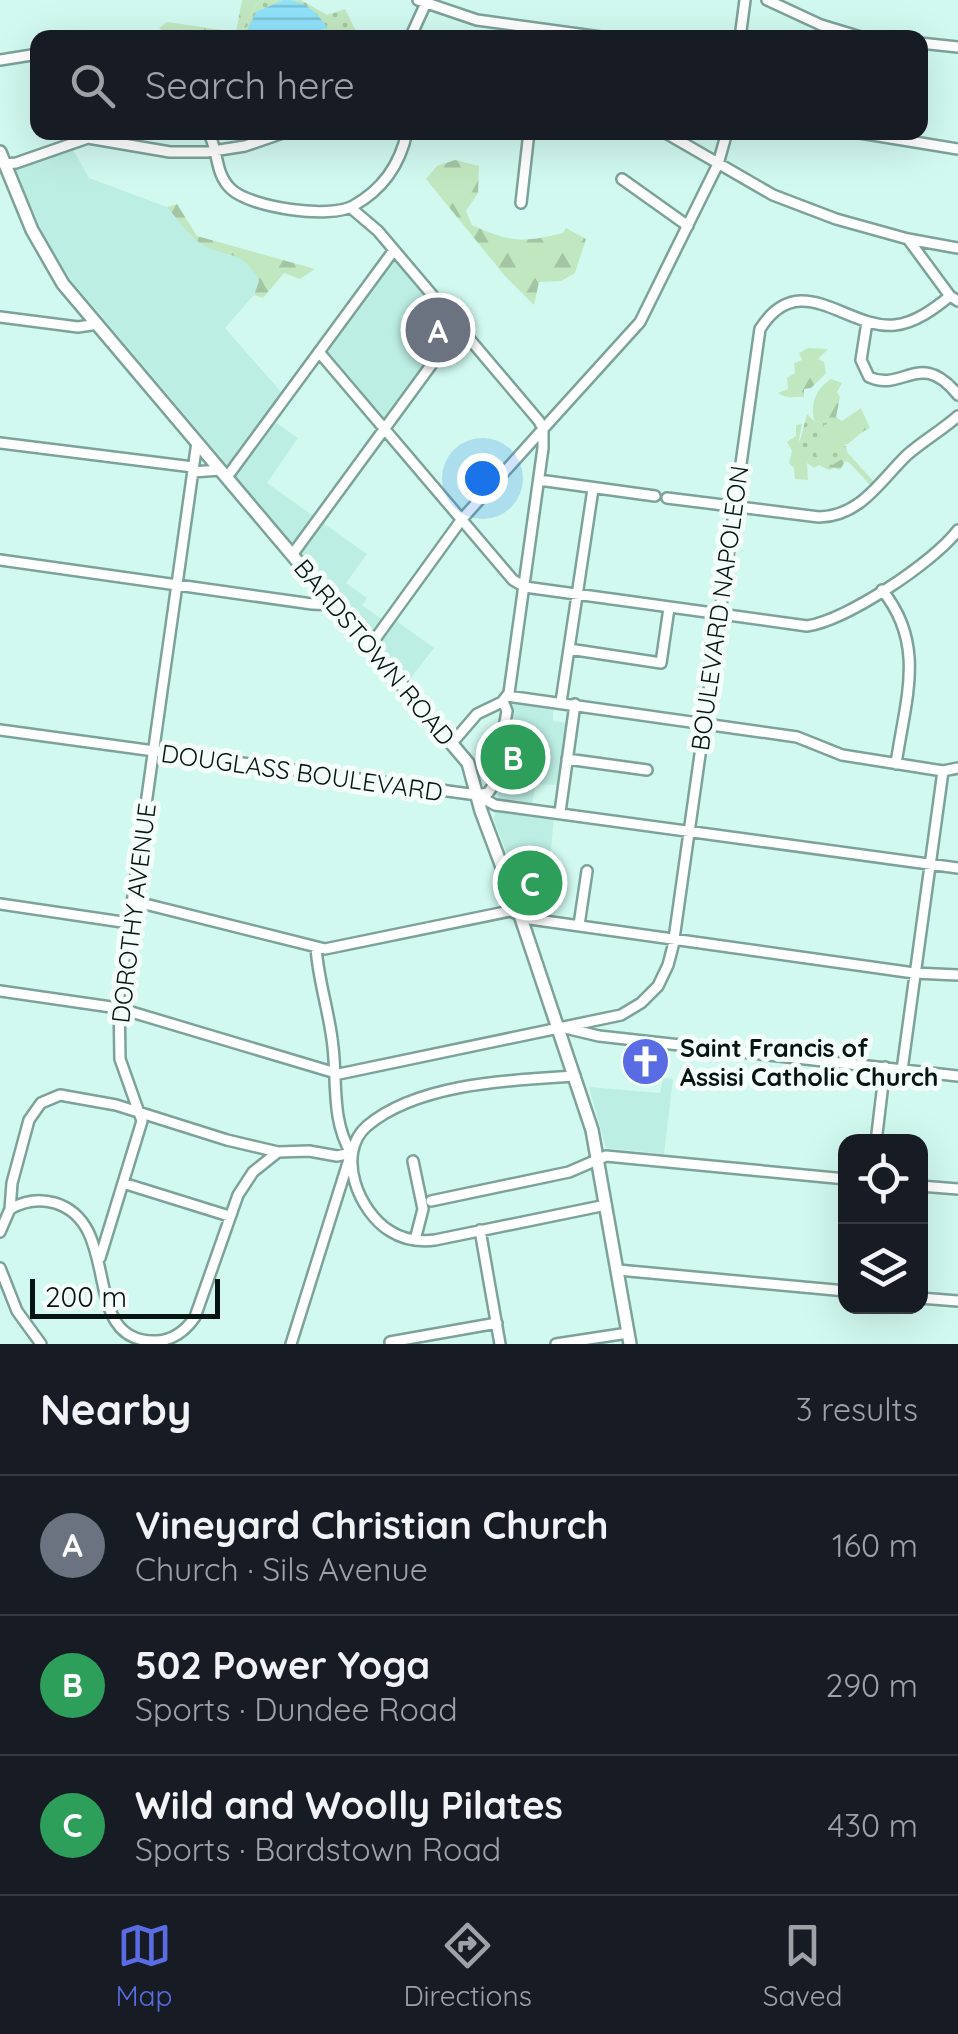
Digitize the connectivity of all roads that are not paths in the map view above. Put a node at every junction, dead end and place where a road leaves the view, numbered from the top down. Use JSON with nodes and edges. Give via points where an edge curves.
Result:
{"nodes":[{"id":1,"x":746,"y":0,"type":"edge"},
{"id":2,"x":766,"y":0,"type":"edge"},
{"id":3,"x":422,"y":1,"type":"edge"},
{"id":4,"x":820,"y":26,"type":"junction"},
{"id":5,"x":413,"y":30,"type":"edge"},
{"id":6,"x":550,"y":30,"type":"edge"},
{"id":7,"x":741,"y":30,"type":"edge"},
{"id":8,"x":823,"y":30,"type":"edge"},
{"id":9,"x":835,"y":30,"type":"edge"},
{"id":10,"x":928,"y":44,"type":"edge"},
{"id":11,"x":958,"y":46,"type":"edge"},
{"id":12,"x":30,"y":55,"type":"edge"},
{"id":13,"x":0,"y":60,"type":"edge"},
{"id":14,"x":82,"y":140,"type":"edge"},
{"id":15,"x":100,"y":140,"type":"edge"},
{"id":16,"x":210,"y":140,"type":"edge"},
{"id":17,"x":257,"y":140,"type":"edge"},
{"id":18,"x":405,"y":140,"type":"edge"},
{"id":19,"x":528,"y":140,"type":"edge"},
{"id":20,"x":678,"y":140,"type":"edge"},
{"id":21,"x":725,"y":140,"type":"edge"},
{"id":22,"x":903,"y":140,"type":"edge"},
{"id":23,"x":958,"y":149,"type":"edge"},
{"id":24,"x":214,"y":152,"type":"junction"},
{"id":25,"x":2,"y":160,"type":"edge"},
{"id":26,"x":718,"y":164,"type":"junction"},
{"id":27,"x":622,"y":178,"type":"dead end"},
{"id":28,"x":522,"y":203,"type":"dead end"},
{"id":29,"x":351,"y":208,"type":"junction"},
{"id":30,"x":688,"y":226,"type":"junction"},
{"id":31,"x":908,"y":239,"type":"junction"},
{"id":32,"x":958,"y":248,"type":"edge"},
{"id":33,"x":394,"y":250,"type":"junction"},
{"id":34,"x":954,"y":299,"type":"edge"},
{"id":35,"x":0,"y":317,"type":"edge"},
{"id":36,"x":867,"y":322,"type":"junction"},
{"id":37,"x":98,"y":324,"type":"junction"},
{"id":38,"x":459,"y":327,"type":"junction"},
{"id":39,"x":319,"y":352,"type":"junction"},
{"id":40,"x":958,"y":395,"type":"edge"},
{"id":41,"x":958,"y":416,"type":"edge"},
{"id":42,"x":385,"y":428,"type":"junction"},
{"id":43,"x":542,"y":429,"type":"junction"},
{"id":44,"x":197,"y":442,"type":"junction"},
{"id":45,"x":0,"y":443,"type":"edge"},
{"id":46,"x":193,"y":470,"type":"junction"},
{"id":47,"x":224,"y":474,"type":"junction"},
{"id":48,"x":539,"y":480,"type":"junction"},
{"id":49,"x":593,"y":489,"type":"junction"},
{"id":50,"x":655,"y":496,"type":"dead end"},
{"id":51,"x":666,"y":498,"type":"dead end"},
{"id":52,"x":733,"y":506,"type":"junction"},
{"id":53,"x":462,"y":519,"type":"junction"},
{"id":54,"x":958,"y":530,"type":"edge"},
{"id":55,"x":292,"y":555,"type":"junction"},
{"id":56,"x":0,"y":560,"type":"edge"},
{"id":57,"x":176,"y":584,"type":"junction"},
{"id":58,"x":525,"y":587,"type":"junction"},
{"id":59,"x":882,"y":590,"type":"junction"},
{"id":60,"x":576,"y":594,"type":"junction"},
{"id":61,"x":335,"y":604,"type":"junction"},
{"id":62,"x":669,"y":608,"type":"junction"},
{"id":63,"x":718,"y":616,"type":"junction"},
{"id":64,"x":370,"y":646,"type":"junction"},
{"id":65,"x":568,"y":648,"type":"junction"},
{"id":66,"x":506,"y":696,"type":"junction"},
{"id":67,"x":561,"y":702,"type":"junction"},
{"id":68,"x":575,"y":704,"type":"junction"},
{"id":69,"x":703,"y":723,"type":"junction"},
{"id":70,"x":0,"y":730,"type":"edge"},
{"id":71,"x":452,"y":743,"type":"junction"},
{"id":72,"x":153,"y":751,"type":"junction"},
{"id":73,"x":568,"y":759,"type":"junction"},
{"id":74,"x":896,"y":764,"type":"junction"},
{"id":75,"x":958,"y":768,"type":"edge"},
{"id":76,"x":647,"y":770,"type":"dead end"},
{"id":77,"x":943,"y":772,"type":"junction"},
{"id":78,"x":477,"y":796,"type":"junction"},
{"id":79,"x":560,"y":812,"type":"junction"},
{"id":80,"x":688,"y":831,"type":"junction"},
{"id":81,"x":929,"y":865,"type":"junction"},
{"id":82,"x":958,"y":868,"type":"edge"},
{"id":83,"x":587,"y":871,"type":"dead end"},
{"id":84,"x":132,"y":901,"type":"junction"},
{"id":85,"x":0,"y":904,"type":"edge"},
{"id":86,"x":520,"y":915,"type":"junction"},
{"id":87,"x":130,"y":923,"type":"junction"},
{"id":88,"x":578,"y":925,"type":"junction"},
{"id":89,"x":674,"y":938,"type":"junction"},
{"id":90,"x":316,"y":947,"type":"junction"},
{"id":91,"x":914,"y":973,"type":"junction"},
{"id":92,"x":958,"y":975,"type":"edge"},
{"id":93,"x":0,"y":991,"type":"edge"},
{"id":94,"x":118,"y":1008,"type":"junction"},
{"id":95,"x":558,"y":1026,"type":"junction"},
{"id":96,"x":885,"y":1067,"type":"junction"},
{"id":97,"x":902,"y":1070,"type":"junction"},
{"id":98,"x":332,"y":1071,"type":"junction"},
{"id":99,"x":575,"y":1076,"type":"junction"},
{"id":100,"x":958,"y":1076,"type":"edge"},
{"id":101,"x":140,"y":1112,"type":"junction"},
{"id":102,"x":877,"y":1134,"type":"edge"},
{"id":103,"x":278,"y":1152,"type":"junction"},
{"id":104,"x":350,"y":1153,"type":"junction"},
{"id":105,"x":598,"y":1159,"type":"junction"},
{"id":106,"x":413,"y":1161,"type":"dead end"},
{"id":107,"x":838,"y":1178,"type":"edge"},
{"id":108,"x":123,"y":1183,"type":"junction"},
{"id":109,"x":928,"y":1187,"type":"edge"},
{"id":110,"x":958,"y":1190,"type":"edge"},
{"id":111,"x":431,"y":1200,"type":"dead end"},
{"id":112,"x":606,"y":1205,"type":"junction"},
{"id":113,"x":10,"y":1210,"type":"junction"},
{"id":114,"x":229,"y":1216,"type":"junction"},
{"id":115,"x":480,"y":1230,"type":"junction"},
{"id":116,"x":0,"y":1232,"type":"edge"},
{"id":117,"x":415,"y":1240,"type":"junction"},
{"id":118,"x":100,"y":1258,"type":"junction"},
{"id":119,"x":0,"y":1268,"type":"edge"},
{"id":120,"x":618,"y":1270,"type":"junction"},
{"id":121,"x":838,"y":1289,"type":"edge"},
{"id":122,"x":928,"y":1299,"type":"edge"},
{"id":123,"x":958,"y":1301,"type":"edge"},
{"id":124,"x":497,"y":1324,"type":"junction"},
{"id":125,"x":629,"y":1338,"type":"edge"},
{"id":126,"x":390,"y":1342,"type":"edge"},
{"id":127,"x":41,"y":1344,"type":"edge"},
{"id":128,"x":291,"y":1344,"type":"edge"},
{"id":129,"x":500,"y":1344,"type":"edge"},
{"id":130,"x":556,"y":1344,"type":"edge"}],
"edges":[{"from":1,"to":7,"type":"street"},
{"from":2,"to":4,"type":"street"},
{"from":3,"to":5,"type":"street"},
{"from":3,"to":6,"type":"street","via":[[477,20]]},
{"from":4,"to":8,"type":"street"},
{"from":4,"to":9,"type":"street"},
{"from":10,"to":11,"type":"street"},
{"from":12,"to":13,"type":"street"},
{"from":14,"to":25,"type":"street","via":[[16,163]]},
{"from":15,"to":24,"type":"street"},
{"from":16,"to":24,"type":"street"},
{"from":17,"to":24,"type":"street"},
{"from":18,"to":29,"type":"street","via":[[386,180]]},
{"from":19,"to":28,"type":"street"},
{"from":20,"to":26,"type":"street"},
{"from":21,"to":26,"type":"street"},
{"from":22,"to":23,"type":"street"},
{"from":24,"to":29,"type":"street","via":[[223,180],[250,201],[291,210]]},
{"from":25,"to":37,"type":"main road","name":"BARDSTOWN ROAD","via":[[49,262]]},
{"from":26,"to":30,"type":"street"},
{"from":26,"to":31,"type":"street","via":[[796,205]]},
{"from":27,"to":30,"type":"street"},
{"from":29,"to":33,"type":"street"},
{"from":30,"to":43,"type":"street","via":[[640,322]]},
{"from":31,"to":32,"type":"street"},
{"from":31,"to":34,"type":"street"},
{"from":33,"to":38,"type":"street"},
{"from":33,"to":39,"type":"street"},
{"from":34,"to":36,"type":"street","name":"BOULEVARD NAPOLEON","via":[[893,326]]},
{"from":35,"to":37,"type":"street"},
{"from":36,"to":40,"type":"street","via":[[861,360],[869,377],[884,382],[925,372]]},
{"from":36,"to":52,"type":"street","name":"BOULEVARD NAPOLEON","via":[[806,301],[779,310],[764,324]]},
{"from":37,"to":44,"type":"main road","name":"BARDSTOWN ROAD"},
{"from":38,"to":42,"type":"street"},
{"from":38,"to":43,"type":"street"},
{"from":39,"to":42,"type":"street"},
{"from":39,"to":47,"type":"street"},
{"from":41,"to":52,"type":"street","via":[[847,512],[819,517]]},
{"from":42,"to":53,"type":"street"},
{"from":42,"to":55,"type":"street"},
{"from":43,"to":48,"type":"street"},
{"from":43,"to":53,"type":"street"},
{"from":44,"to":46,"type":"street","name":"DOROTHY AVENUE"},
{"from":44,"to":47,"type":"main road","name":"BARDSTOWN ROAD"},
{"from":45,"to":46,"type":"street"},
{"from":46,"to":47,"type":"street"},
{"from":46,"to":57,"type":"street","name":"DOROTHY AVENUE"},
{"from":47,"to":55,"type":"main road","name":"BARDSTOWN ROAD"},
{"from":48,"to":49,"type":"street"},
{"from":48,"to":58,"type":"street"},
{"from":49,"to":50,"type":"street"},
{"from":49,"to":60,"type":"street"},
{"from":51,"to":52,"type":"street"},
{"from":52,"to":63,"type":"street","name":"BOULEVARD NAPOLEON"},
{"from":53,"to":58,"type":"street"},
{"from":53,"to":64,"type":"street"},
{"from":54,"to":59,"type":"street"},
{"from":55,"to":61,"type":"main road","name":"BARDSTOWN ROAD"},
{"from":56,"to":57,"type":"street"},
{"from":57,"to":61,"type":"street"},
{"from":57,"to":72,"type":"street","name":"DOROTHY AVENUE"},
{"from":58,"to":60,"type":"street"},
{"from":58,"to":66,"type":"street"},
{"from":59,"to":63,"type":"street","via":[[815,625]]},
{"from":59,"to":74,"type":"street","via":[[900,615],[910,648]]},
{"from":60,"to":62,"type":"street"},
{"from":60,"to":65,"type":"street"},
{"from":61,"to":64,"type":"main road","name":"BARDSTOWN ROAD"},
{"from":62,"to":63,"type":"street"},
{"from":62,"to":65,"type":"street","via":[[661,663]]},
{"from":63,"to":69,"type":"street","name":"BOULEVARD NAPOLEON"},
{"from":64,"to":71,"type":"main road","name":"BARDSTOWN ROAD"},
{"from":65,"to":67,"type":"street"},
{"from":66,"to":67,"type":"street"},
{"from":66,"to":71,"type":"street"},
{"from":66,"to":78,"type":"street","via":[[494,784]]},
{"from":67,"to":68,"type":"street"},
{"from":68,"to":69,"type":"street"},
{"from":68,"to":73,"type":"street"},
{"from":69,"to":74,"type":"street","via":[[798,738],[842,755]]},
{"from":69,"to":80,"type":"street","name":"BOULEVARD NAPOLEON"},
{"from":70,"to":72,"type":"street","name":"DOUGLASS BOULEVARD"},
{"from":71,"to":78,"type":"main road","name":"BARDSTOWN ROAD","via":[[473,774]]},
{"from":72,"to":78,"type":"street","name":"DOUGLASS BOULEVARD"},
{"from":72,"to":84,"type":"street","name":"DOROTHY AVENUE"},
{"from":73,"to":76,"type":"street"},
{"from":73,"to":79,"type":"street"},
{"from":74,"to":77,"type":"street"},
{"from":75,"to":77,"type":"street"},
{"from":77,"to":81,"type":"street"},
{"from":78,"to":79,"type":"street","name":"DOUGLASS BOULEVARD"},
{"from":78,"to":86,"type":"main road","name":"BARDSTOWN ROAD"},
{"from":79,"to":80,"type":"street","name":"DOUGLASS BOULEVARD"},
{"from":80,"to":81,"type":"street","name":"DOUGLASS BOULEVARD"},
{"from":80,"to":89,"type":"street","name":"BOULEVARD NAPOLEON"},
{"from":81,"to":82,"type":"street","name":"DOUGLASS BOULEVARD"},
{"from":81,"to":91,"type":"street"},
{"from":83,"to":88,"type":"street"},
{"from":84,"to":87,"type":"street","name":"DOROTHY AVENUE"},
{"from":84,"to":90,"type":"street"},
{"from":85,"to":87,"type":"street"},
{"from":86,"to":88,"type":"street"},
{"from":86,"to":90,"type":"street"},
{"from":86,"to":95,"type":"main road","name":"BARDSTOWN ROAD"},
{"from":87,"to":94,"type":"street","name":"DOROTHY AVENUE"},
{"from":88,"to":89,"type":"street"},
{"from":89,"to":91,"type":"street"},
{"from":89,"to":95,"type":"street","name":"BOULEVARD NAPOLEON","via":[[665,973],[642,1003],[615,1017]]},
{"from":90,"to":98,"type":"street"},
{"from":91,"to":92,"type":"street"},
{"from":91,"to":97,"type":"street"},
{"from":93,"to":94,"type":"street"},
{"from":94,"to":98,"type":"street"},
{"from":94,"to":101,"type":"street","name":"DOROTHY AVENUE","via":[[120,1059]]},
{"from":95,"to":96,"type":"street"},
{"from":95,"to":98,"type":"street","name":"BOULEVARD NAPOLEON","via":[[344,1074]]},
{"from":95,"to":99,"type":"main road","name":"BARDSTOWN ROAD"},
{"from":96,"to":97,"type":"street"},
{"from":96,"to":102,"type":"street"},
{"from":97,"to":100,"type":"street"},
{"from":98,"to":104,"type":"street"},
{"from":99,"to":104,"type":"street","via":[[472,1085],[422,1099],[366,1127]]},
{"from":99,"to":105,"type":"main road","name":"BARDSTOWN ROAD"},
{"from":101,"to":103,"type":"street"},
{"from":101,"to":108,"type":"street"},
{"from":101,"to":113,"type":"street","via":[[71,1094],[42,1103],[26,1126]]},
{"from":103,"to":104,"type":"street"},
{"from":103,"to":114,"type":"street","via":[[245,1182]]},
{"from":104,"to":117,"type":"street","via":[[368,1210],[388,1230]]},
{"from":104,"to":128,"type":"street"},
{"from":105,"to":107,"type":"street"},
{"from":105,"to":111,"type":"street","via":[[570,1172]]},
{"from":105,"to":112,"type":"main road","name":"BARDSTOWN ROAD"},
{"from":106,"to":117,"type":"street","via":[[423,1210]]},
{"from":108,"to":114,"type":"street"},
{"from":108,"to":118,"type":"street"},
{"from":109,"to":110,"type":"street"},
{"from":112,"to":115,"type":"street"},
{"from":112,"to":120,"type":"main road","name":"BARDSTOWN ROAD"},
{"from":113,"to":116,"type":"street"},
{"from":113,"to":118,"type":"street","via":[[36,1200],[65,1207]]},
{"from":114,"to":118,"type":"street","via":[[196,1317],[164,1340],[139,1338],[116,1322],[105,1302]]},
{"from":115,"to":117,"type":"street"},
{"from":115,"to":124,"type":"street"},
{"from":119,"to":127,"type":"street"},
{"from":120,"to":121,"type":"street"},
{"from":120,"to":125,"type":"main road","name":"BARDSTOWN ROAD"},
{"from":122,"to":123,"type":"street"},
{"from":124,"to":126,"type":"street"},
{"from":124,"to":129,"type":"street"},
{"from":125,"to":130,"type":"street"}]}
